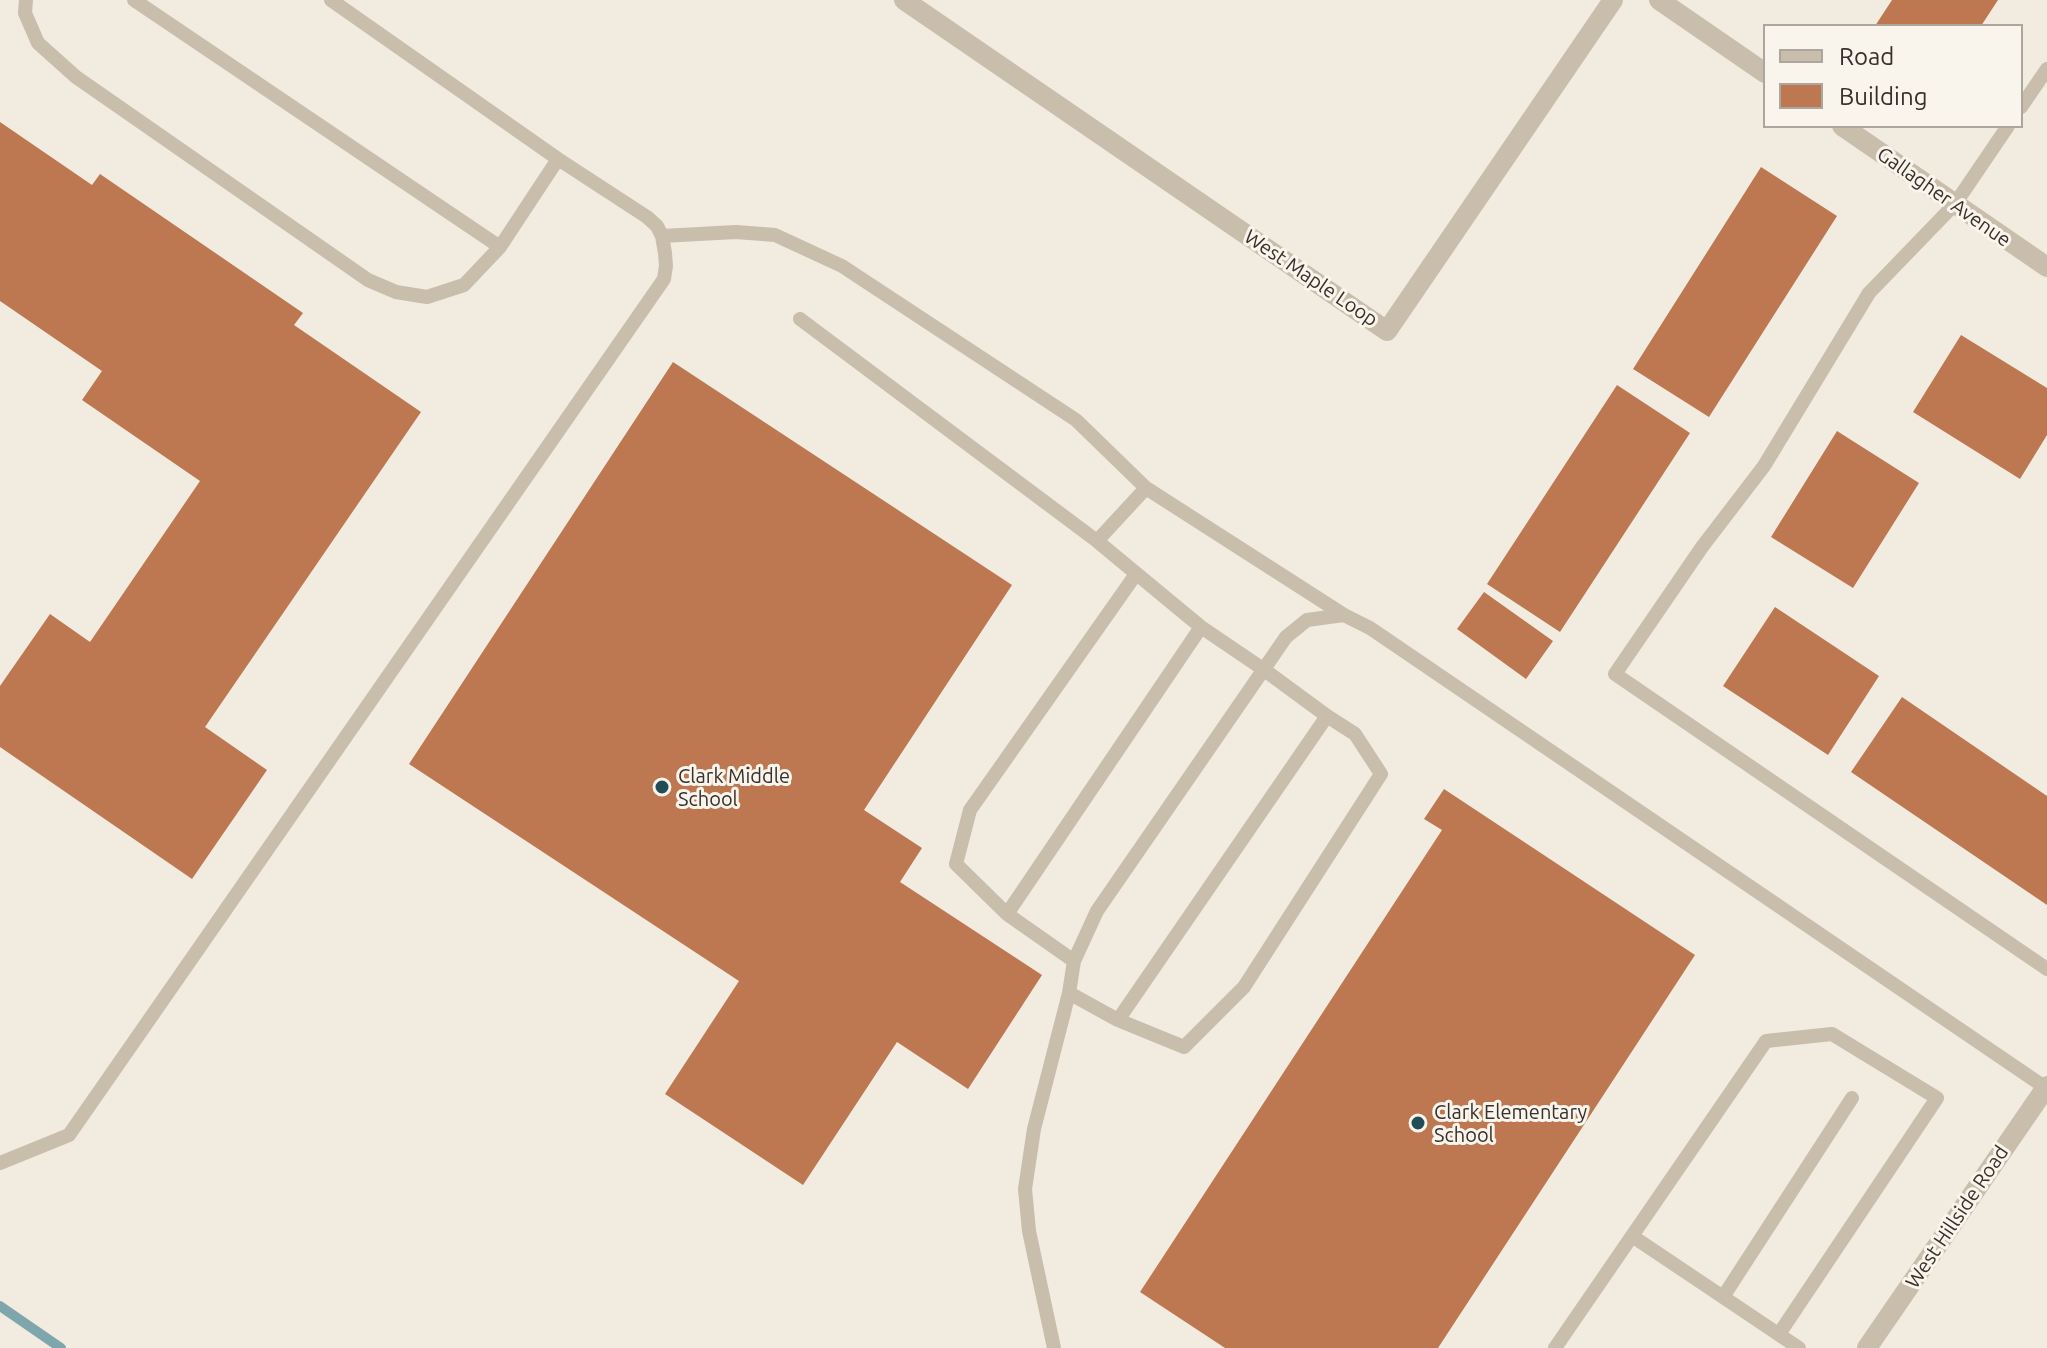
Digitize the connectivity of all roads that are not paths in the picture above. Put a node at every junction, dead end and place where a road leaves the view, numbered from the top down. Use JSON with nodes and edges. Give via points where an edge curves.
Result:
{"nodes":[{"id":1,"x":26,"y":0,"type":"edge"},
{"id":2,"x":134,"y":0,"type":"edge"},
{"id":3,"x":331,"y":0,"type":"edge"},
{"id":4,"x":904,"y":0,"type":"edge"},
{"id":5,"x":1613,"y":0,"type":"edge"},
{"id":6,"x":1659,"y":0,"type":"edge"},
{"id":7,"x":2047,"y":69,"type":"edge"},
{"id":8,"x":1763,"y":72,"type":"edge"},
{"id":9,"x":2023,"y":104,"type":"edge"},
{"id":10,"x":1845,"y":128,"type":"edge"},
{"id":11,"x":2007,"y":128,"type":"edge"},
{"id":12,"x":558,"y":159,"type":"junction"},
{"id":13,"x":1955,"y":204,"type":"junction"},
{"id":14,"x":662,"y":236,"type":"junction"},
{"id":15,"x":500,"y":247,"type":"junction"},
{"id":16,"x":2047,"y":267,"type":"edge"},
{"id":17,"x":800,"y":319,"type":"dead end"},
{"id":18,"x":1146,"y":488,"type":"junction"},
{"id":19,"x":1097,"y":541,"type":"junction"},
{"id":20,"x":1136,"y":574,"type":"junction"},
{"id":21,"x":1344,"y":615,"type":"junction"},
{"id":22,"x":1201,"y":627,"type":"junction"},
{"id":23,"x":1263,"y":669,"type":"junction"},
{"id":24,"x":1327,"y":716,"type":"junction"},
{"id":25,"x":1007,"y":914,"type":"junction"},
{"id":26,"x":1074,"y":961,"type":"junction"},
{"id":27,"x":2047,"y":969,"type":"edge"},
{"id":28,"x":1069,"y":993,"type":"junction"},
{"id":29,"x":1118,"y":1020,"type":"junction"},
{"id":30,"x":2046,"y":1087,"type":"edge"},
{"id":31,"x":1852,"y":1098,"type":"dead end"},
{"id":32,"x":0,"y":1163,"type":"edge"},
{"id":33,"x":1632,"y":1236,"type":"junction"},
{"id":34,"x":1723,"y":1297,"type":"junction"},
{"id":35,"x":1779,"y":1334,"type":"junction"},
{"id":36,"x":1054,"y":1348,"type":"edge"},
{"id":37,"x":1555,"y":1348,"type":"edge"},
{"id":38,"x":1799,"y":1348,"type":"edge"},
{"id":39,"x":1867,"y":1348,"type":"edge"}],
"edges":[{"from":1,"to":15,"type":"lane","via":[[25,13],[38,43],[76,77],[368,280],[427,297],[464,285]]},
{"from":2,"to":15,"type":"lane"},
{"from":3,"to":12,"type":"lane"},
{"from":4,"to":5,"type":"street","name":"West Maple Loop","via":[[1387,331]]},
{"from":6,"to":8,"type":"street"},
{"from":7,"to":9,"type":"lane"},
{"from":10,"to":13,"type":"street","name":"Gallagher Avenue"},
{"from":11,"to":13,"type":"lane"},
{"from":12,"to":14,"type":"lane","via":[[647,217]]},
{"from":12,"to":15,"type":"lane"},
{"from":13,"to":16,"type":"street","name":"Gallagher Avenue"},
{"from":13,"to":27,"type":"lane","via":[[1869,293],[1764,466],[1615,674]]},
{"from":14,"to":18,"type":"lane","via":[[775,235],[842,266],[1076,420]]},
{"from":14,"to":32,"type":"lane","via":[[664,279],[69,1135]]},
{"from":17,"to":19,"type":"lane"},
{"from":18,"to":19,"type":"lane"},
{"from":18,"to":21,"type":"lane"},
{"from":19,"to":20,"type":"lane"},
{"from":20,"to":22,"type":"lane"},
{"from":20,"to":25,"type":"lane","via":[[970,810],[956,864]]},
{"from":21,"to":23,"type":"lane","via":[[1307,620],[1286,637]]},
{"from":21,"to":30,"type":"lane"},
{"from":22,"to":23,"type":"lane"},
{"from":22,"to":25,"type":"lane"},
{"from":23,"to":24,"type":"lane"},
{"from":23,"to":26,"type":"lane","via":[[1097,911]]},
{"from":24,"to":29,"type":"lane"},
{"from":24,"to":29,"type":"lane","via":[[1355,734],[1381,774],[1244,987],[1184,1047]]},
{"from":25,"to":26,"type":"lane"},
{"from":26,"to":28,"type":"lane"},
{"from":28,"to":29,"type":"lane"},
{"from":28,"to":36,"type":"lane","via":[[1034,1129],[1025,1189]]},
{"from":30,"to":39,"type":"street","name":"West Hillside Road"},
{"from":31,"to":34,"type":"lane"},
{"from":33,"to":34,"type":"lane"},
{"from":33,"to":35,"type":"lane","via":[[1766,1041],[1832,1034],[1937,1098]]},
{"from":33,"to":37,"type":"lane"},
{"from":34,"to":35,"type":"lane"},
{"from":35,"to":38,"type":"lane"}]}
